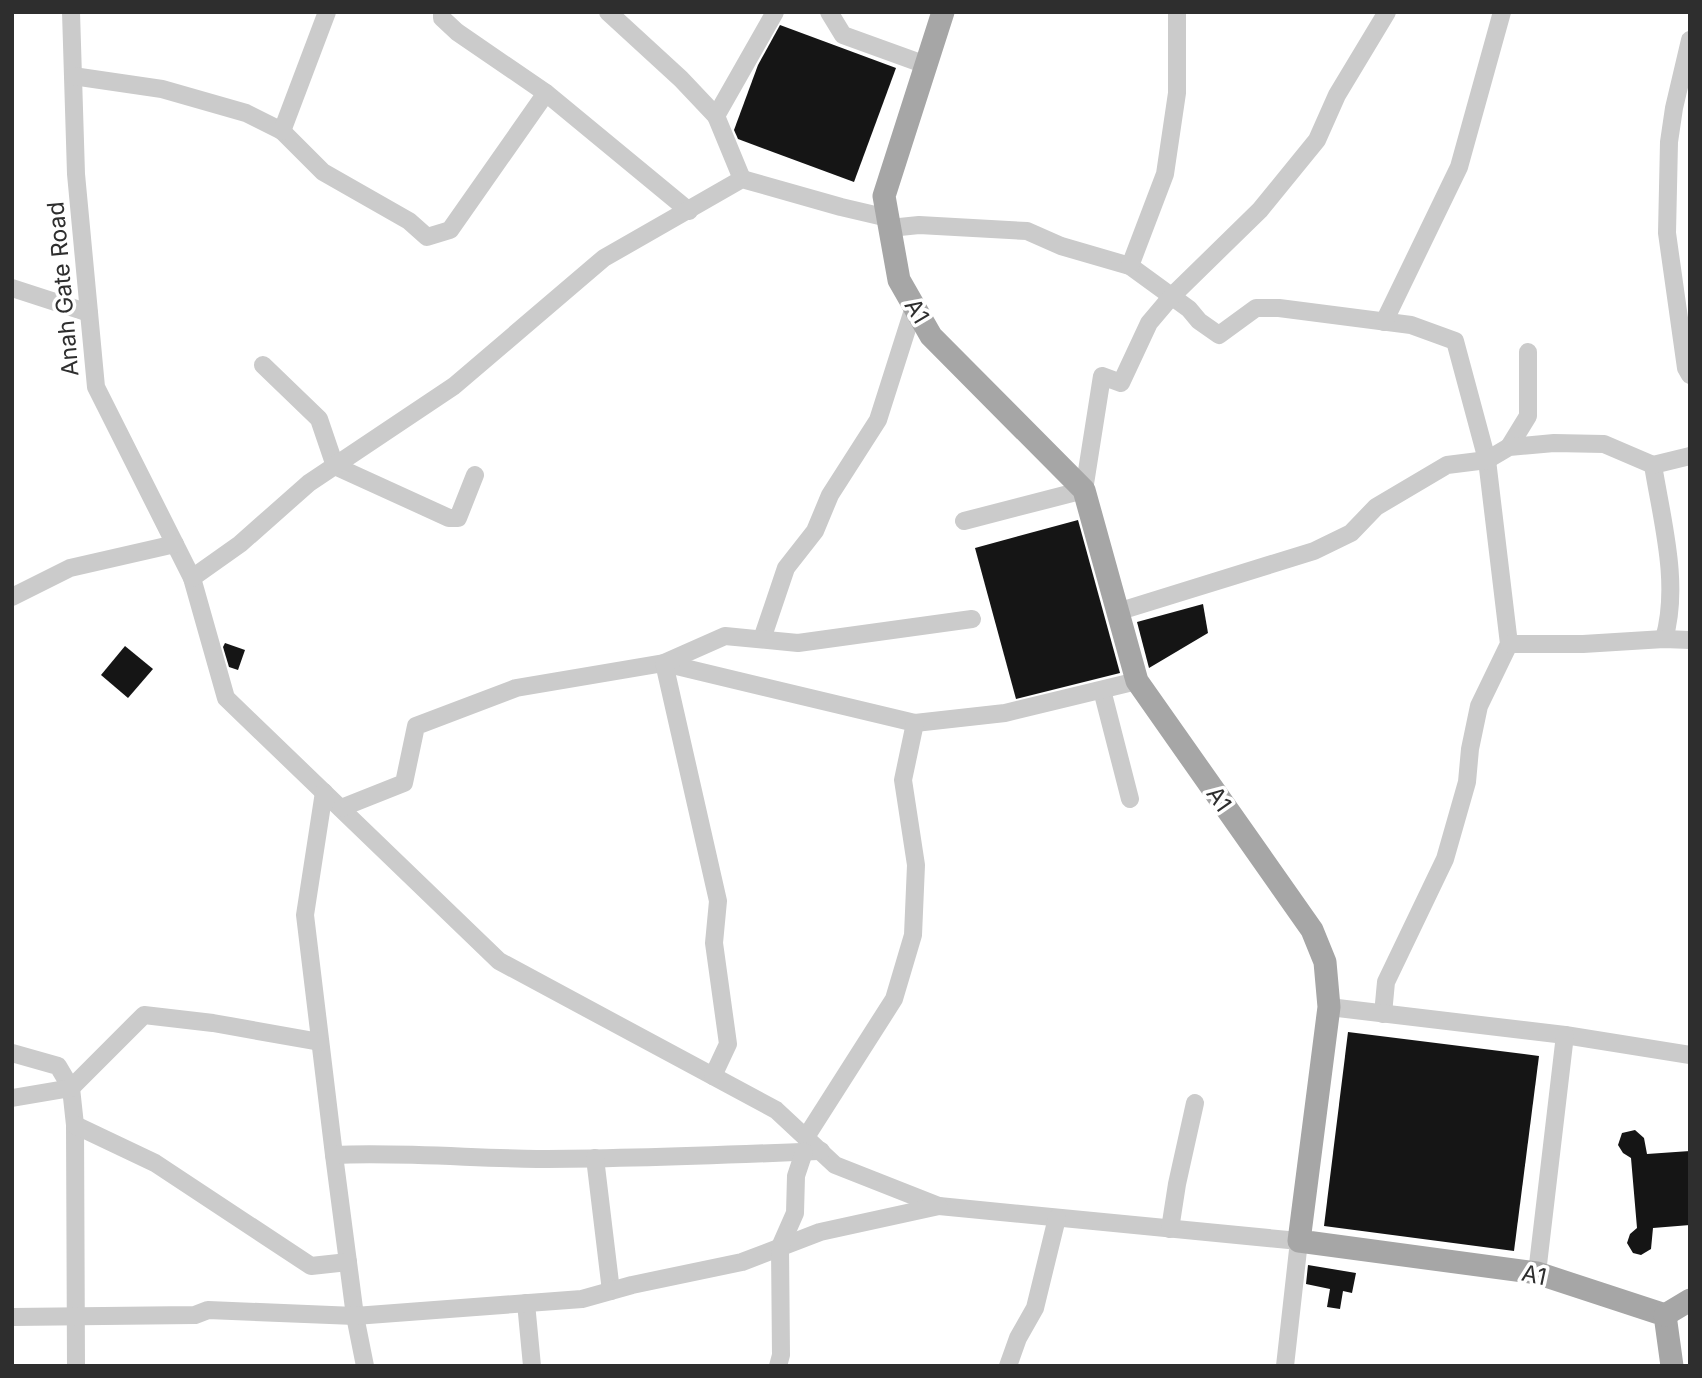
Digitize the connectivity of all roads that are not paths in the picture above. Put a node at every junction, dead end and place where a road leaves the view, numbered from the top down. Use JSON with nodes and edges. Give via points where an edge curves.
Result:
{"nodes":[{"id":1,"x":71,"y":12,"type":"edge"},
{"id":2,"x":327,"y":12,"type":"edge"},
{"id":3,"x":442,"y":12,"type":"edge"},
{"id":4,"x":608,"y":12,"type":"edge"},
{"id":5,"x":775,"y":12,"type":"edge"},
{"id":6,"x":829,"y":12,"type":"edge"},
{"id":7,"x":943,"y":12,"type":"edge"},
{"id":8,"x":1177,"y":12,"type":"edge"},
{"id":9,"x":1387,"y":12,"type":"edge"},
{"id":10,"x":1502,"y":12,"type":"edge"},
{"id":11,"x":1690,"y":40,"type":"edge"},
{"id":12,"x":926,"y":65,"type":"junction"},
{"id":13,"x":73,"y":76,"type":"junction"},
{"id":14,"x":547,"y":93,"type":"junction"},
{"id":15,"x":716,"y":116,"type":"junction"},
{"id":16,"x":282,"y":131,"type":"junction"},
{"id":17,"x":742,"y":179,"type":"junction"},
{"id":18,"x":689,"y":211,"type":"junction"},
{"id":19,"x":889,"y":223,"type":"junction"},
{"id":20,"x":1130,"y":266,"type":"junction"},
{"id":21,"x":12,"y":288,"type":"edge"},
{"id":22,"x":1171,"y":297,"type":"junction"},
{"id":23,"x":915,"y":307,"type":"junction"},
{"id":24,"x":89,"y":313,"type":"junction"},
{"id":25,"x":1384,"y":322,"type":"junction"},
{"id":26,"x":1528,"y":352,"type":"dead end"},
{"id":27,"x":263,"y":365,"type":"dead end"},
{"id":28,"x":1690,"y":375,"type":"edge"},
{"id":29,"x":1509,"y":447,"type":"junction"},
{"id":30,"x":1690,"y":456,"type":"edge"},
{"id":31,"x":1487,"y":460,"type":"junction"},
{"id":32,"x":1653,"y":465,"type":"junction"},
{"id":33,"x":335,"y":466,"type":"junction"},
{"id":34,"x":475,"y":475,"type":"dead end"},
{"id":35,"x":1084,"y":490,"type":"junction"},
{"id":36,"x":964,"y":521,"type":"dead end"},
{"id":37,"x":175,"y":544,"type":"junction"},
{"id":38,"x":192,"y":578,"type":"junction"},
{"id":39,"x":12,"y":597,"type":"edge"},
{"id":40,"x":1117,"y":612,"type":"junction"},
{"id":41,"x":972,"y":619,"type":"dead end"},
{"id":42,"x":762,"y":639,"type":"junction"},
{"id":43,"x":1664,"y":639,"type":"junction"},
{"id":44,"x":1690,"y":640,"type":"edge"},
{"id":45,"x":1509,"y":643,"type":"junction"},
{"id":46,"x":664,"y":663,"type":"junction"},
{"id":47,"x":1137,"y":681,"type":"junction"},
{"id":48,"x":1102,"y":690,"type":"junction"},
{"id":49,"x":915,"y":723,"type":"junction"},
{"id":50,"x":324,"y":792,"type":"junction"},
{"id":51,"x":1130,"y":799,"type":"dead end"},
{"id":52,"x":341,"y":808,"type":"junction"},
{"id":53,"x":1329,"y":1007,"type":"junction"},
{"id":54,"x":1383,"y":1014,"type":"junction"},
{"id":55,"x":1565,"y":1035,"type":"junction"},
{"id":56,"x":320,"y":1042,"type":"junction"},
{"id":57,"x":12,"y":1053,"type":"edge"},
{"id":58,"x":1690,"y":1055,"type":"edge"},
{"id":59,"x":713,"y":1076,"type":"junction"},
{"id":60,"x":71,"y":1088,"type":"junction"},
{"id":61,"x":12,"y":1098,"type":"edge"},
{"id":62,"x":1195,"y":1103,"type":"dead end"},
{"id":63,"x":75,"y":1125,"type":"junction"},
{"id":64,"x":810,"y":1147,"type":"junction"},
{"id":65,"x":334,"y":1155,"type":"junction"},
{"id":66,"x":595,"y":1158,"type":"junction"},
{"id":67,"x":939,"y":1206,"type":"junction"},
{"id":68,"x":1057,"y":1218,"type":"junction"},
{"id":69,"x":1170,"y":1228,"type":"junction"},
{"id":70,"x":1299,"y":1241,"type":"junction"},
{"id":71,"x":780,"y":1247,"type":"junction"},
{"id":72,"x":348,"y":1262,"type":"junction"},
{"id":73,"x":1537,"y":1273,"type":"junction"},
{"id":74,"x":611,"y":1291,"type":"junction"},
{"id":75,"x":1690,"y":1300,"type":"edge"},
{"id":76,"x":526,"y":1303,"type":"junction"},
{"id":77,"x":1665,"y":1315,"type":"junction"},
{"id":78,"x":75,"y":1316,"type":"junction"},
{"id":79,"x":355,"y":1316,"type":"junction"},
{"id":80,"x":12,"y":1317,"type":"edge"},
{"id":81,"x":76,"y":1366,"type":"edge"},
{"id":82,"x":365,"y":1366,"type":"edge"},
{"id":83,"x":531,"y":1366,"type":"edge"},
{"id":84,"x":778,"y":1366,"type":"edge"},
{"id":85,"x":1007,"y":1366,"type":"edge"},
{"id":86,"x":1285,"y":1366,"type":"edge"},
{"id":87,"x":1672,"y":1366,"type":"edge"}],
"edges":[{"from":1,"to":13,"type":"street","name":"Anah Gate Road"},
{"from":2,"to":16,"type":"street"},
{"from":3,"to":14,"type":"street","via":[[442,18],[457,32]]},
{"from":4,"to":15,"type":"street"},
{"from":5,"to":15,"type":"street"},
{"from":6,"to":12,"type":"street","via":[[843,35]]},
{"from":7,"to":12,"type":"main road","name":"A1"},
{"from":8,"to":20,"type":"street","via":[[1177,93],[1165,174]]},
{"from":9,"to":22,"type":"street","via":[[1337,95],[1317,140],[1260,211]]},
{"from":10,"to":25,"type":"street","via":[[1459,167]]},
{"from":11,"to":28,"type":"street","via":[[1669,142],[1667,233]]},
{"from":12,"to":19,"type":"main road","name":"A1","via":[[884,195]]},
{"from":13,"to":16,"type":"street","via":[[162,89],[246,113]]},
{"from":13,"to":24,"type":"street","name":"Anah Gate Road","via":[[76,174]]},
{"from":14,"to":16,"type":"street","via":[[450,230],[427,237],[409,221],[323,172]]},
{"from":14,"to":18,"type":"street"},
{"from":15,"to":17,"type":"street"},
{"from":17,"to":18,"type":"street"},
{"from":17,"to":19,"type":"street"},
{"from":18,"to":33,"type":"street","via":[[604,258],[454,386]]},
{"from":19,"to":20,"type":"street","via":[[1027,231]]},
{"from":19,"to":23,"type":"main road","name":"A1","via":[[898,280]]},
{"from":20,"to":22,"type":"street"},
{"from":21,"to":24,"type":"street"},
{"from":22,"to":25,"type":"street","via":[[1219,335],[1256,308]]},
{"from":22,"to":35,"type":"street","via":[[1149,323],[1121,383],[1102,376]]},
{"from":23,"to":35,"type":"main road","name":"A1","via":[[931,336]]},
{"from":23,"to":42,"type":"street","via":[[878,420],[831,495],[815,531],[786,568]]},
{"from":24,"to":37,"type":"street","name":"Anah Gate Road","via":[[96,387]]},
{"from":25,"to":31,"type":"street","via":[[1411,325],[1455,341]]},
{"from":26,"to":29,"type":"street","via":[[1528,415]]},
{"from":27,"to":33,"type":"street","via":[[319,419]]},
{"from":29,"to":31,"type":"street"},
{"from":29,"to":32,"type":"street","via":[[1604,444]]},
{"from":30,"to":32,"type":"street"},
{"from":31,"to":40,"type":"street","via":[[1447,465],[1376,507],[1351,533],[1314,551]]},
{"from":31,"to":45,"type":"street"},
{"from":32,"to":43,"type":"street","via":[[1669,566],[1669,624]]},
{"from":33,"to":34,"type":"street","via":[[449,518],[458,518]]},
{"from":33,"to":38,"type":"street"},
{"from":35,"to":36,"type":"street"},
{"from":35,"to":40,"type":"main road","name":"A1"},
{"from":37,"to":38,"type":"street","name":"Anah Gate Road"},
{"from":37,"to":39,"type":"street","via":[[70,568]]},
{"from":38,"to":50,"type":"street","name":"Anah Gate Road","via":[[226,698]]},
{"from":40,"to":47,"type":"main road","name":"A1"},
{"from":41,"to":42,"type":"street","via":[[798,643]]},
{"from":42,"to":46,"type":"street","via":[[725,636]]},
{"from":43,"to":44,"type":"street"},
{"from":43,"to":45,"type":"street"},
{"from":45,"to":54,"type":"street","via":[[1479,706],[1467,782],[1445,859],[1386,982]]},
{"from":46,"to":49,"type":"street"},
{"from":46,"to":52,"type":"street","via":[[516,688],[416,726],[404,783]]},
{"from":46,"to":59,"type":"street","via":[[719,901],[713,943],[728,1044]]},
{"from":47,"to":48,"type":"street"},
{"from":47,"to":53,"type":"main road","name":"A1","via":[[1312,930],[1325,962]]},
{"from":48,"to":49,"type":"street","via":[[1005,713]]},
{"from":48,"to":51,"type":"street"},
{"from":49,"to":64,"type":"street","via":[[903,780],[916,865],[913,935],[894,999]]},
{"from":50,"to":52,"type":"street","name":"Anah Gate Road"},
{"from":50,"to":56,"type":"street","via":[[305,915]]},
{"from":52,"to":59,"type":"street","name":"Anah Gate Road","via":[[499,961]]},
{"from":53,"to":54,"type":"street"},
{"from":53,"to":70,"type":"main road","name":"A1"},
{"from":54,"to":55,"type":"street"},
{"from":55,"to":58,"type":"street"},
{"from":55,"to":73,"type":"street"},
{"from":56,"to":60,"type":"street","via":[[144,1015]]},
{"from":56,"to":65,"type":"street"},
{"from":57,"to":60,"type":"street","via":[[58,1066]]},
{"from":59,"to":64,"type":"street","name":"Anah Gate Road","via":[[776,1110]]},
{"from":60,"to":61,"type":"street"},
{"from":60,"to":63,"type":"street"},
{"from":62,"to":69,"type":"street"},
{"from":63,"to":72,"type":"street","via":[[155,1163],[311,1266]]},
{"from":63,"to":78,"type":"street"},
{"from":64,"to":66,"type":"street"},
{"from":64,"to":67,"type":"street","name":"Anah Gate Road","via":[[835,1165]]},
{"from":64,"to":71,"type":"street","via":[[796,1176],[795,1213]]},
{"from":65,"to":66,"type":"street"},
{"from":65,"to":72,"type":"street"},
{"from":66,"to":74,"type":"street"},
{"from":67,"to":68,"type":"street"},
{"from":67,"to":71,"type":"street","via":[[820,1233]]},
{"from":68,"to":69,"type":"street"},
{"from":68,"to":85,"type":"street","via":[[1035,1308]]},
{"from":69,"to":70,"type":"street"},
{"from":70,"to":73,"type":"main road","name":"A1"},
{"from":70,"to":86,"type":"street"},
{"from":71,"to":74,"type":"street","via":[[742,1262]]},
{"from":71,"to":84,"type":"street"},
{"from":72,"to":79,"type":"street"},
{"from":73,"to":77,"type":"main road","name":"A1"},
{"from":74,"to":76,"type":"street","via":[[582,1299]]},
{"from":75,"to":77,"type":"main road"},
{"from":76,"to":79,"type":"street"},
{"from":76,"to":83,"type":"street"},
{"from":77,"to":87,"type":"main road"},
{"from":78,"to":79,"type":"street","via":[[195,1315],[208,1310]]},
{"from":78,"to":80,"type":"street"},
{"from":78,"to":81,"type":"street"},
{"from":79,"to":82,"type":"street"}]}
